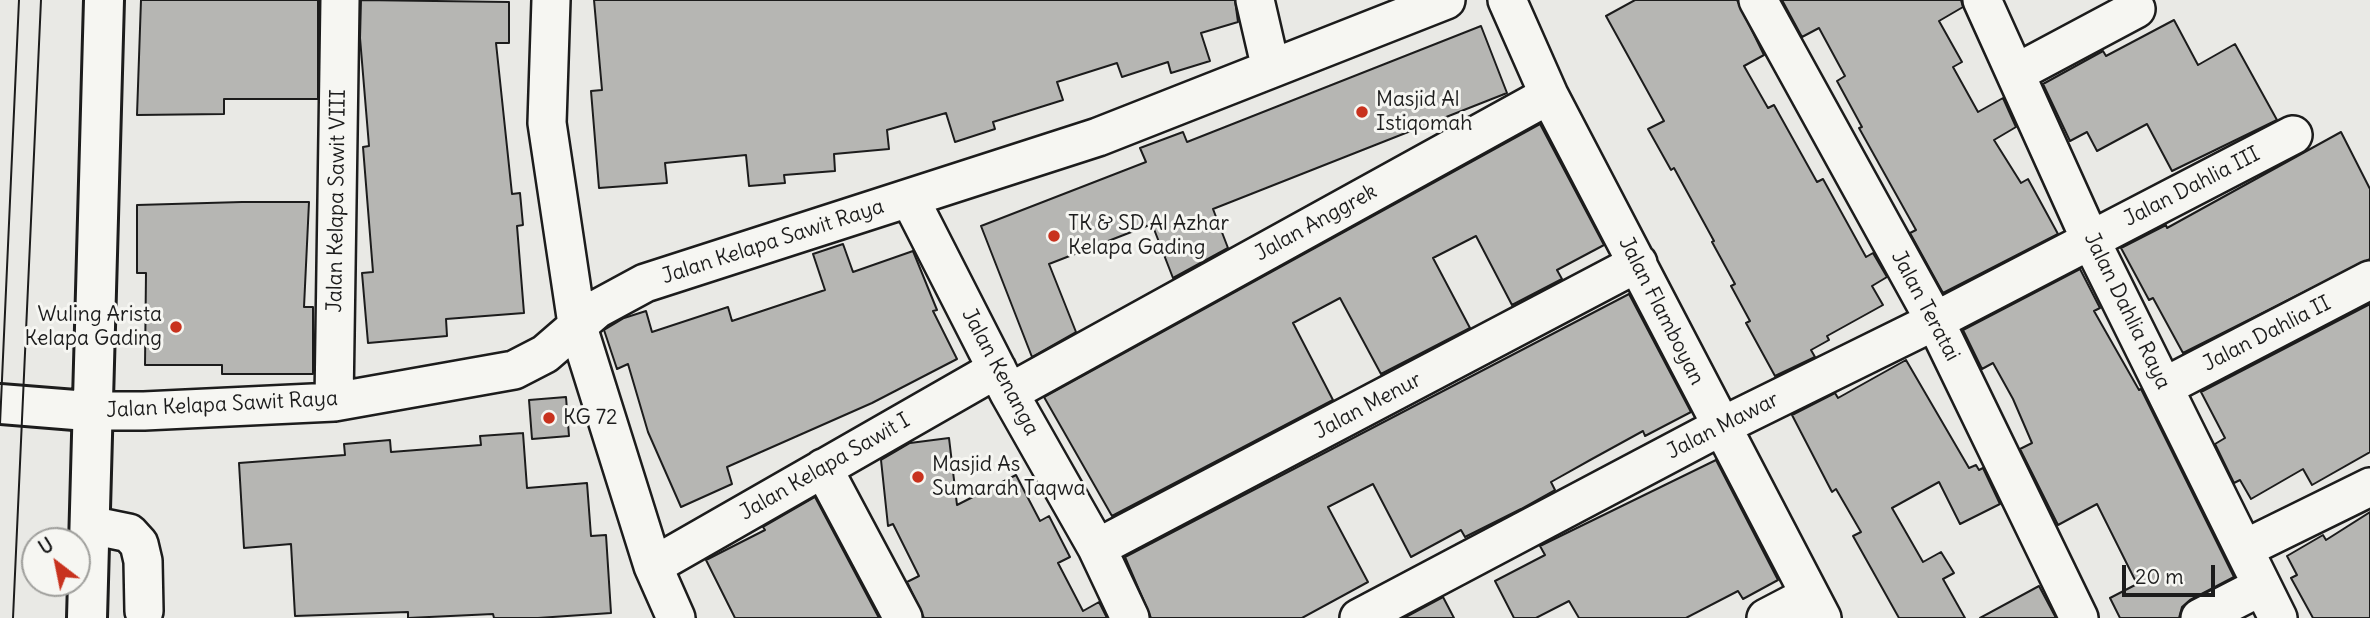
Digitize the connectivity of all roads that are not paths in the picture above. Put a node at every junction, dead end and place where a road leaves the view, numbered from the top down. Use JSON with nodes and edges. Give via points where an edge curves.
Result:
{"nodes":[{"id":1,"x":104,"y":0,"type":"edge"},
{"id":2,"x":340,"y":0,"type":"edge"},
{"id":3,"x":551,"y":0,"type":"edge"},
{"id":4,"x":1255,"y":0,"type":"edge"},
{"id":5,"x":1446,"y":0,"type":"edge"},
{"id":6,"x":1507,"y":0,"type":"edge"},
{"id":7,"x":1758,"y":0,"type":"edge"},
{"id":8,"x":1983,"y":0,"type":"edge"},
{"id":9,"x":2136,"y":9,"type":"dead end"},
{"id":10,"x":1272,"y":69,"type":"junction"},
{"id":11,"x":2016,"y":73,"type":"junction"},
{"id":12,"x":1549,"y":95,"type":"junction"},
{"id":13,"x":2293,"y":135,"type":"dead end"},
{"id":14,"x":910,"y":199,"type":"junction"},
{"id":15,"x":2090,"y":239,"type":"junction"},
{"id":16,"x":1638,"y":263,"type":"junction"},
{"id":17,"x":2370,"y":280,"type":"edge"},
{"id":18,"x":1935,"y":321,"type":"junction"},
{"id":19,"x":577,"y":324,"type":"junction"},
{"id":20,"x":1003,"y":381,"type":"junction"},
{"id":21,"x":2164,"y":387,"type":"junction"},
{"id":22,"x":334,"y":402,"type":"junction"},
{"id":23,"x":0,"y":404,"type":"edge"},
{"id":24,"x":85,"y":410,"type":"junction"},
{"id":25,"x":1720,"y":426,"type":"junction"},
{"id":26,"x":823,"y":468,"type":"junction"},
{"id":27,"x":2370,"y":487,"type":"edge"},
{"id":28,"x":90,"y":525,"type":"junction"},
{"id":29,"x":1097,"y":548,"type":"junction"},
{"id":30,"x":2246,"y":548,"type":"junction"},
{"id":31,"x":653,"y":566,"type":"junction"},
{"id":32,"x":2262,"y":586,"type":"junction"},
{"id":33,"x":1816,"y":606,"type":"edge"},
{"id":34,"x":144,"y":611,"type":"dead end"},
{"id":35,"x":1369,"y":616,"type":"edge"},
{"id":36,"x":87,"y":618,"type":"edge"},
{"id":37,"x":676,"y":618,"type":"edge"},
{"id":38,"x":903,"y":618,"type":"edge"},
{"id":39,"x":1130,"y":618,"type":"edge"},
{"id":40,"x":1766,"y":618,"type":"edge"},
{"id":41,"x":2080,"y":618,"type":"edge"},
{"id":42,"x":2200,"y":618,"type":"edge"},
{"id":43,"x":2278,"y":618,"type":"edge"}],
"edges":[{"from":1,"to":24,"type":"main road","via":[[96,356]]},
{"from":2,"to":22,"type":"street","name":"Jalan Kelapa Sawit VIII"},
{"from":3,"to":19,"type":"street","via":[[547,123]]},
{"from":4,"to":10,"type":"street"},
{"from":5,"to":10,"type":"street","name":"Jalan Kelapa Sawit Raya"},
{"from":6,"to":12,"type":"street","name":"Jalan Flamboyan"},
{"from":7,"to":18,"type":"street","name":"Jalan Teratai"},
{"from":8,"to":11,"type":"street","name":"Jalan Dahlia Raya"},
{"from":9,"to":11,"type":"street"},
{"from":10,"to":14,"type":"street","name":"Jalan Kelapa Sawit Raya","via":[[1098,137]]},
{"from":11,"to":15,"type":"street","name":"Jalan Dahlia Raya"},
{"from":12,"to":16,"type":"street","name":"Jalan Flamboyan"},
{"from":12,"to":20,"type":"street","name":"Jalan Anggrek"},
{"from":13,"to":15,"type":"street","name":"Jalan Dahlia III"},
{"from":14,"to":19,"type":"street","name":"Jalan Kelapa Sawit Raya","via":[[800,230],[645,283]]},
{"from":14,"to":20,"type":"street","name":"Jalan Kenanga"},
{"from":15,"to":18,"type":"street","name":"Jalan Mawar"},
{"from":15,"to":21,"type":"street","name":"Jalan Dahlia Raya"},
{"from":16,"to":25,"type":"street","name":"Jalan Flamboyan"},
{"from":16,"to":29,"type":"street","name":"Jalan Menur"},
{"from":17,"to":21,"type":"street","name":"Jalan Dahlia II"},
{"from":18,"to":25,"type":"street","name":"Jalan Mawar"},
{"from":18,"to":41,"type":"street","name":"Jalan Teratai"},
{"from":19,"to":22,"type":"street","name":"Jalan Kelapa Sawit Raya","via":[[545,354],[514,370]]},
{"from":19,"to":31,"type":"street"},
{"from":20,"to":26,"type":"street","name":"Jalan Kelapa Sawit I"},
{"from":20,"to":29,"type":"street","name":"Jalan Kenanga"},
{"from":21,"to":30,"type":"street","name":"Jalan Dahlia Raya"},
{"from":22,"to":24,"type":"street","name":"Jalan Kelapa Sawit Raya"},
{"from":23,"to":24,"type":"main road"},
{"from":24,"to":28,"type":"main road"},
{"from":25,"to":33,"type":"street","name":"Jalan Flamboyan"},
{"from":25,"to":35,"type":"street","name":"Jalan Mawar"},
{"from":26,"to":31,"type":"street","name":"Jalan Kelapa Sawit I"},
{"from":26,"to":38,"type":"street"},
{"from":27,"to":30,"type":"street"},
{"from":28,"to":34,"type":"street","via":[[129,533],[139,544]]},
{"from":28,"to":36,"type":"main road"},
{"from":29,"to":39,"type":"street","name":"Jalan Kenanga"},
{"from":30,"to":32,"type":"street","name":"Jalan Dahlia Raya"},
{"from":31,"to":37,"type":"street"},
{"from":32,"to":42,"type":"street"},
{"from":32,"to":43,"type":"street","name":"Jalan Dahlia Raya"},
{"from":33,"to":40,"type":"street"}]}
